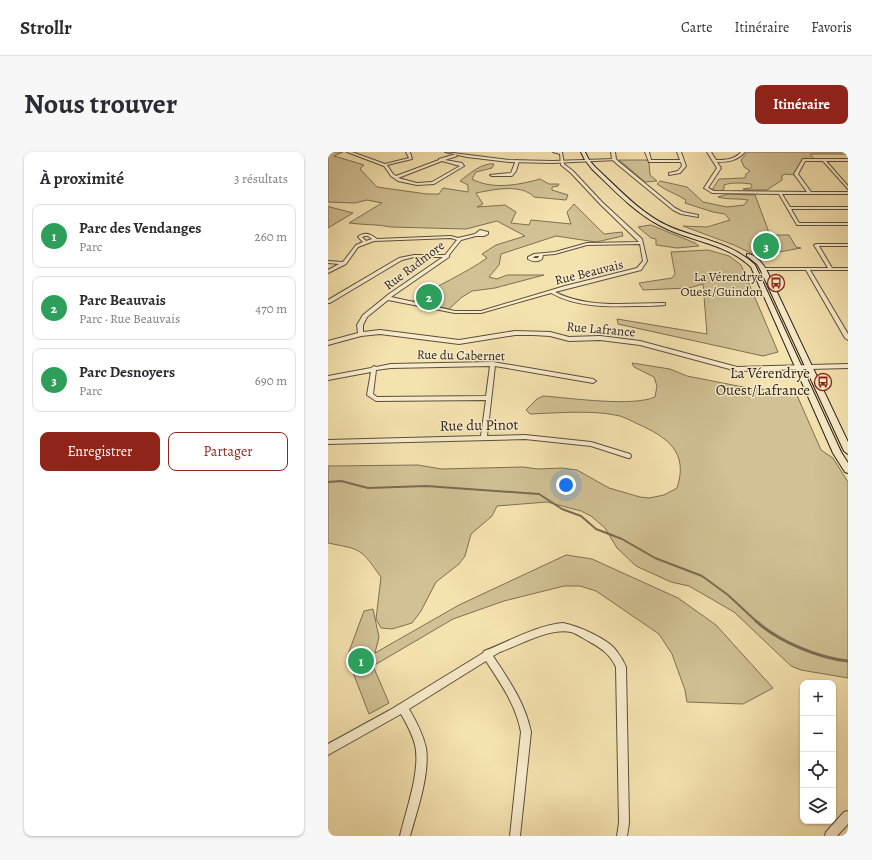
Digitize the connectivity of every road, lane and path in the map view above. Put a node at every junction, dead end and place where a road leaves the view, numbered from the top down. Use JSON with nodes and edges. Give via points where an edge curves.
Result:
{"nodes":[{"id":1,"x":349,"y":152,"type":"edge"},
{"id":2,"x":408,"y":152,"type":"edge"},
{"id":3,"x":447,"y":152,"type":"edge"},
{"id":4,"x":555,"y":152,"type":"edge"},
{"id":5,"x":583,"y":152,"type":"edge"},
{"id":6,"x":589,"y":152,"type":"edge"},
{"id":7,"x":613,"y":152,"type":"edge"},
{"id":8,"x":646,"y":152,"type":"edge"},
{"id":9,"x":679,"y":152,"type":"edge"},
{"id":10,"x":709,"y":152,"type":"edge"},
{"id":11,"x":743,"y":152,"type":"edge"},
{"id":12,"x":456,"y":154,"type":"junction"},
{"id":13,"x":440,"y":160,"type":"junction"},
{"id":14,"x":587,"y":160,"type":"junction"},
{"id":15,"x":616,"y":160,"type":"junction"},
{"id":16,"x":824,"y":160,"type":"junction"},
{"id":17,"x":848,"y":160,"type":"edge"},
{"id":18,"x":517,"y":161,"type":"junction"},
{"id":19,"x":561,"y":161,"type":"junction"},
{"id":20,"x":594,"y":161,"type":"junction"},
{"id":21,"x":683,"y":161,"type":"junction"},
{"id":22,"x":715,"y":161,"type":"junction"},
{"id":23,"x":385,"y":165,"type":"junction"},
{"id":24,"x":512,"y":174,"type":"junction"},
{"id":25,"x":670,"y":174,"type":"dead end"},
{"id":26,"x":395,"y":178,"type":"junction"},
{"id":27,"x":848,"y":188,"type":"edge"},
{"id":28,"x":780,"y":193,"type":"junction"},
{"id":29,"x":810,"y":193,"type":"junction"},
{"id":30,"x":848,"y":193,"type":"edge"},
{"id":31,"x":789,"y":208,"type":"junction"},
{"id":32,"x":848,"y":208,"type":"edge"},
{"id":33,"x":697,"y":216,"type":"dead end"},
{"id":34,"x":848,"y":224,"type":"edge"},
{"id":35,"x":476,"y":235,"type":"dead end"},
{"id":36,"x":375,"y":239,"type":"junction"},
{"id":37,"x":458,"y":239,"type":"junction"},
{"id":38,"x":365,"y":242,"type":"junction"},
{"id":39,"x":642,"y":243,"type":"junction"},
{"id":40,"x":848,"y":245,"type":"edge"},
{"id":41,"x":541,"y":255,"type":"dead end"},
{"id":42,"x":448,"y":256,"type":"junction"},
{"id":43,"x":328,"y":262,"type":"edge"},
{"id":44,"x":344,"y":263,"type":"junction"},
{"id":45,"x":763,"y":269,"type":"junction"},
{"id":46,"x":807,"y":269,"type":"junction"},
{"id":47,"x":831,"y":269,"type":"junction"},
{"id":48,"x":848,"y":269,"type":"edge"},
{"id":49,"x":328,"y":272,"type":"edge"},
{"id":50,"x":552,"y":292,"type":"junction"},
{"id":51,"x":387,"y":298,"type":"junction"},
{"id":52,"x":328,"y":302,"type":"edge"},
{"id":53,"x":663,"y":304,"type":"dead end"},
{"id":54,"x":361,"y":334,"type":"junction"},
{"id":55,"x":847,"y":335,"type":"edge"},
{"id":56,"x":328,"y":343,"type":"edge"},
{"id":57,"x":493,"y":364,"type":"junction"},
{"id":58,"x":803,"y":366,"type":"junction"},
{"id":59,"x":848,"y":366,"type":"edge"},
{"id":60,"x":374,"y":368,"type":"junction"},
{"id":61,"x":328,"y":378,"type":"edge"},
{"id":62,"x":594,"y":381,"type":"dead end"},
{"id":63,"x":489,"y":398,"type":"junction"},
{"id":64,"x":484,"y":437,"type":"junction"},
{"id":65,"x":328,"y":442,"type":"edge"},
{"id":66,"x":848,"y":452,"type":"edge"},
{"id":67,"x":628,"y":456,"type":"dead end"},
{"id":68,"x":848,"y":470,"type":"edge"},
{"id":69,"x":487,"y":654,"type":"junction"},
{"id":70,"x":402,"y":707,"type":"junction"},
{"id":71,"x":328,"y":750,"type":"edge"},
{"id":72,"x":848,"y":816,"type":"edge"},
{"id":73,"x":406,"y":836,"type":"edge"},
{"id":74,"x":515,"y":836,"type":"edge"},
{"id":75,"x":622,"y":836,"type":"edge"},
{"id":76,"x":830,"y":836,"type":"edge"}],
"edges":[{"from":1,"to":23,"type":"street"},
{"from":2,"to":23,"type":"street","via":[[411,158]]},
{"from":3,"to":12,"type":"street"},
{"from":4,"to":19,"type":"street","via":[[561,153]]},
{"from":5,"to":14,"type":"main road"},
{"from":6,"to":20,"type":"main road"},
{"from":7,"to":15,"type":"street"},
{"from":8,"to":21,"type":"street","via":[[650,161]]},
{"from":9,"to":21,"type":"street"},
{"from":10,"to":22,"type":"street"},
{"from":11,"to":22,"type":"street","via":[[731,160]]},
{"from":12,"to":13,"type":"street"},
{"from":12,"to":18,"type":"street","via":[[481,159]]},
{"from":13,"to":26,"type":"street"},
{"from":13,"to":26,"type":"street","via":[[462,166],[433,183],[413,183]]},
{"from":14,"to":19,"type":"street"},
{"from":14,"to":20,"type":"street"},
{"from":14,"to":58,"type":"main road","via":[[641,212],[654,221],[732,251],[750,262],[757,271]]},
{"from":15,"to":20,"type":"street"},
{"from":15,"to":33,"type":"street","via":[[674,209]]},
{"from":16,"to":17,"type":"street"},
{"from":16,"to":27,"type":"street"},
{"from":16,"to":29,"type":"street","via":[[804,160],[796,174]]},
{"from":18,"to":19,"type":"street"},
{"from":18,"to":24,"type":"street"},
{"from":19,"to":39,"type":"street","via":[[601,203],[632,230]]},
{"from":20,"to":45,"type":"main road","via":[[657,218],[739,250],[754,258]]},
{"from":21,"to":25,"type":"street","via":[[682,171]]},
{"from":22,"to":28,"type":"street","via":[[719,171],[706,188],[708,191]]},
{"from":23,"to":26,"type":"street"},
{"from":24,"to":24,"type":"street","via":[[506,176],[492,175],[496,174]]},
{"from":28,"to":29,"type":"street"},
{"from":28,"to":31,"type":"street"},
{"from":29,"to":30,"type":"street"},
{"from":31,"to":32,"type":"street"},
{"from":31,"to":34,"type":"street","via":[[801,225]]},
{"from":35,"to":37,"type":"street"},
{"from":36,"to":37,"type":"street","name":"Rue Radmore"},
{"from":36,"to":38,"type":"street","name":"Rue Radmore"},
{"from":36,"to":38,"type":"street","name":"Rue Radmore","via":[[370,235],[362,235],[360,238]]},
{"from":37,"to":42,"type":"street","name":"Rue Radmore","via":[[459,242]]},
{"from":38,"to":44,"type":"street","name":"Rue Radmore","via":[[354,249]]},
{"from":39,"to":41,"type":"street","via":[[592,244]]},
{"from":39,"to":50,"type":"street","name":"Rue Beauvais","via":[[645,261],[639,269]]},
{"from":40,"to":47,"type":"street","via":[[816,245]]},
{"from":42,"to":51,"type":"street","name":"Rue Radmore"},
{"from":42,"to":52,"type":"street","via":[[402,258]]},
{"from":43,"to":44,"type":"street"},
{"from":44,"to":49,"type":"street","name":"Rue Radmore"},
{"from":45,"to":46,"type":"street"},
{"from":45,"to":58,"type":"main road"},
{"from":46,"to":47,"type":"street"},
{"from":46,"to":55,"type":"street"},
{"from":47,"to":48,"type":"street"},
{"from":50,"to":51,"type":"street","name":"Rue Beauvais","via":[[491,311],[467,313]]},
{"from":50,"to":53,"type":"street","via":[[561,298],[583,303]]},
{"from":51,"to":54,"type":"street","name":"Rue Radmore","via":[[362,319]]},
{"from":54,"to":56,"type":"street","name":"Rue Lafrance"},
{"from":54,"to":58,"type":"street","name":"Rue Lafrance","via":[[399,333],[425,339],[459,342],[515,333],[550,334],[570,339],[600,338],[640,343],[730,368]]},
{"from":57,"to":60,"type":"street","name":"Rue du Cabernet"},
{"from":57,"to":62,"type":"street","name":"Rue du Cabernet"},
{"from":57,"to":63,"type":"street"},
{"from":58,"to":59,"type":"street","name":"Rue Lafrance"},
{"from":58,"to":66,"type":"main road"},
{"from":58,"to":68,"type":"main road","via":[[837,453]]},
{"from":60,"to":61,"type":"street","name":"Rue du Cabernet"},
{"from":60,"to":63,"type":"street","via":[[370,395],[376,399]]},
{"from":63,"to":64,"type":"street"},
{"from":64,"to":65,"type":"street","name":"Rue du Pinot"},
{"from":64,"to":67,"type":"street","name":"Rue du Pinot","via":[[564,440],[591,444]]},
{"from":69,"to":70,"type":"street"},
{"from":69,"to":74,"type":"street","via":[[519,705],[525,722]]},
{"from":69,"to":75,"type":"street","via":[[558,627],[574,629],[606,646],[615,654],[622,673]]},
{"from":70,"to":71,"type":"street"},
{"from":70,"to":73,"type":"street","via":[[421,750],[420,771]]},
{"from":72,"to":76,"type":"street"}]}
